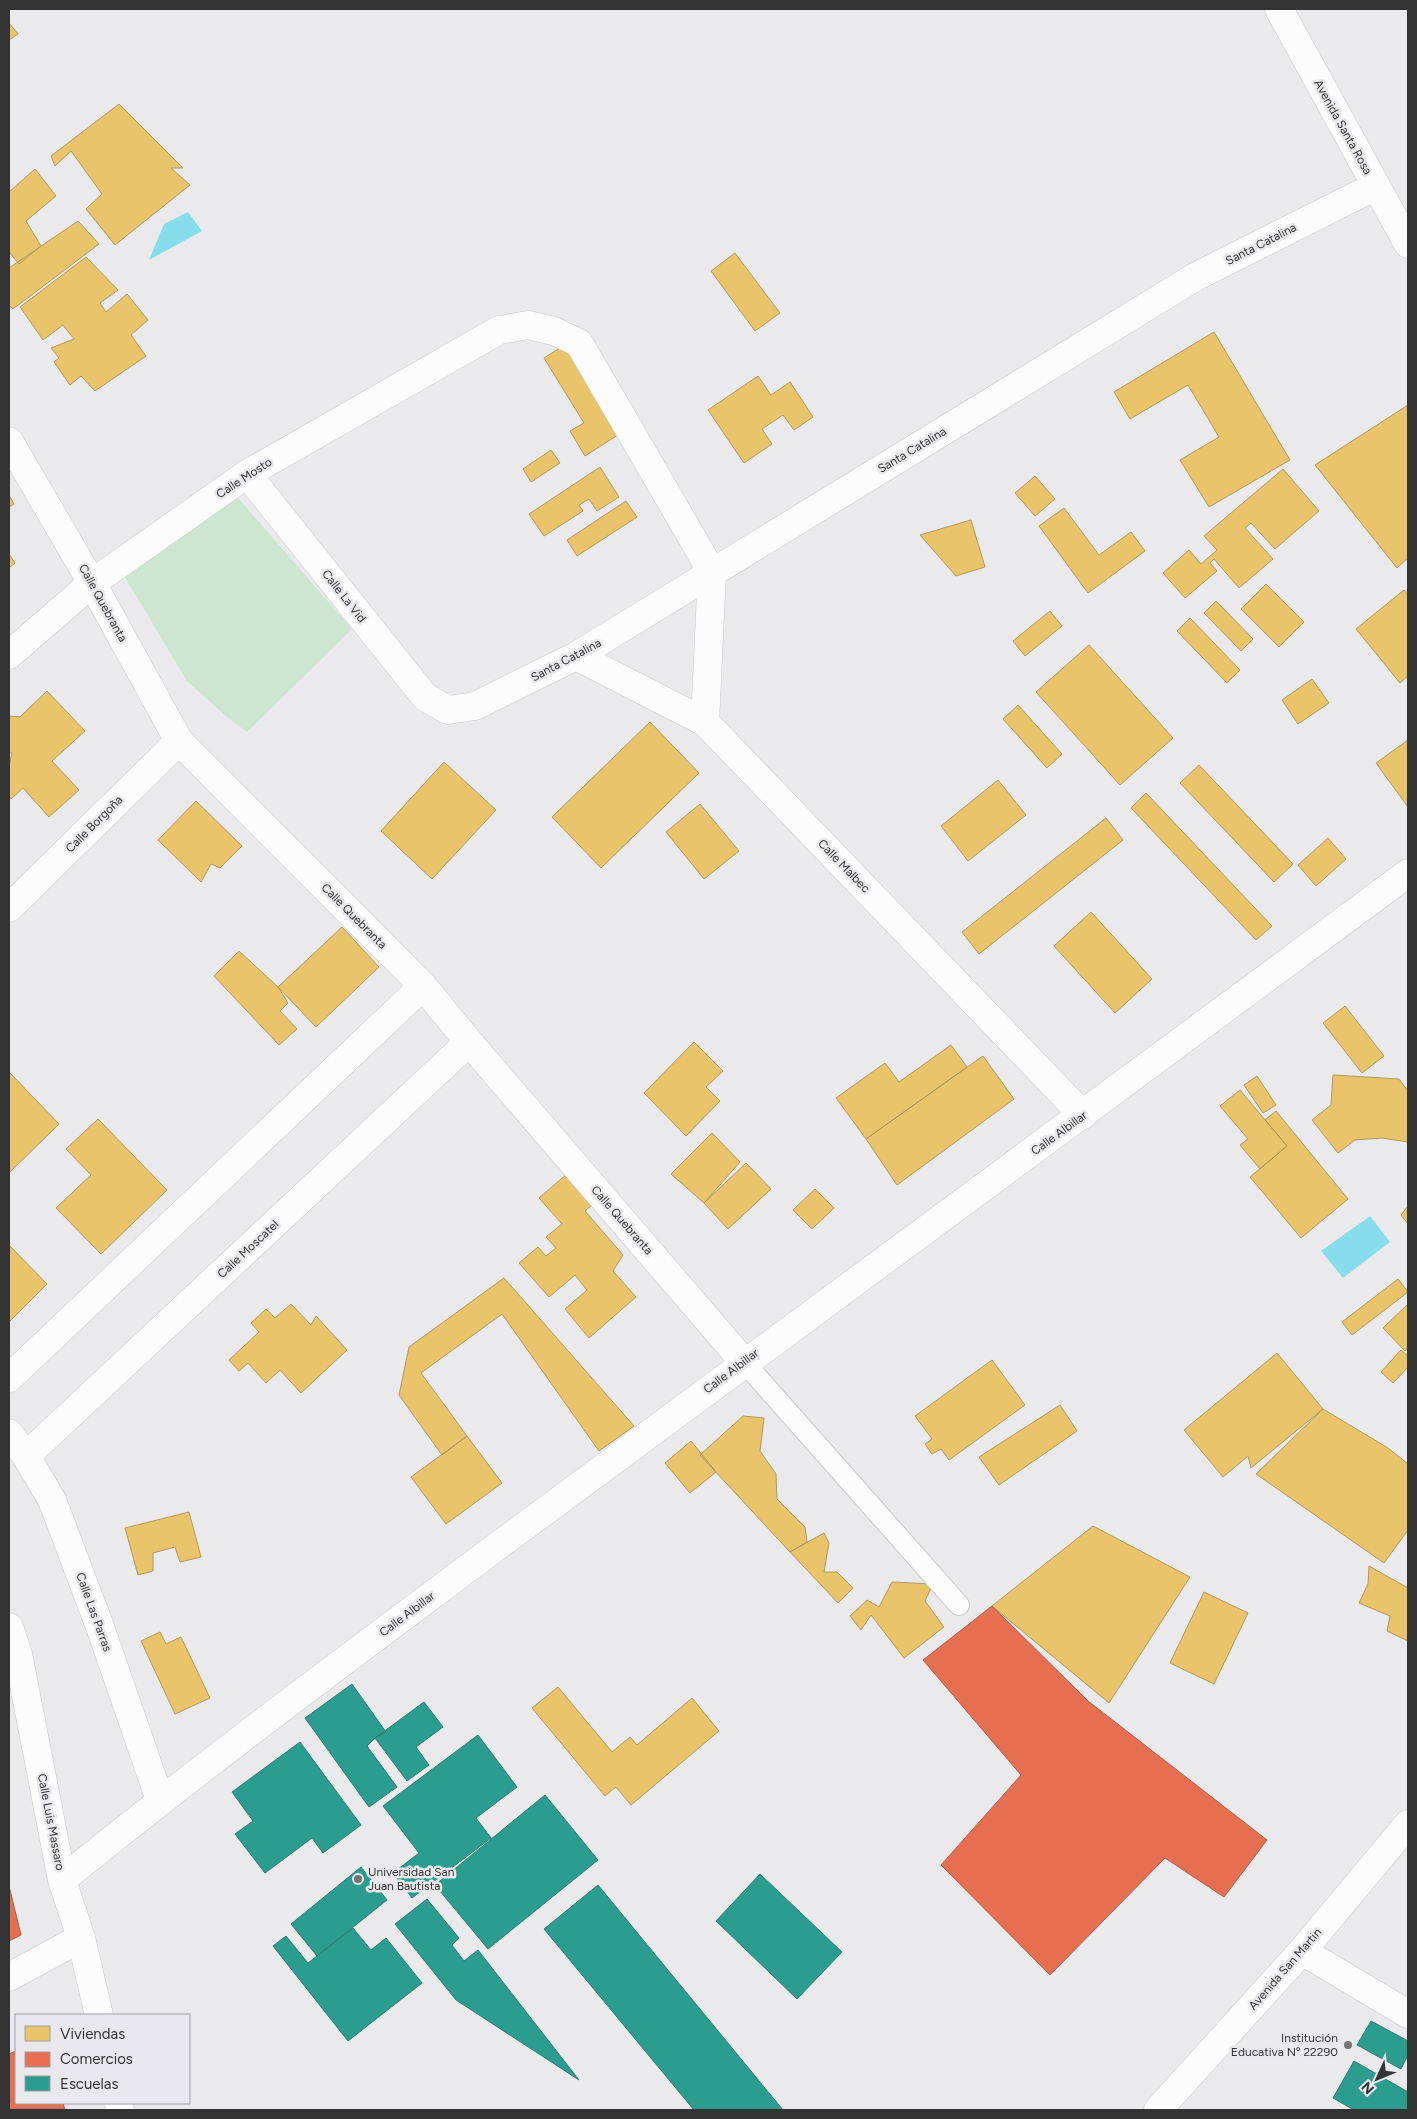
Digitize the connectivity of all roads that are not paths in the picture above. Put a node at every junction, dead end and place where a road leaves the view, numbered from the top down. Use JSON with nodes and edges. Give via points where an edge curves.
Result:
{"nodes":[{"id":1,"x":1279,"y":9,"type":"edge"},
{"id":2,"x":1376,"y":186,"type":"junction"},
{"id":3,"x":1408,"y":244,"type":"edge"},
{"id":4,"x":9,"y":441,"type":"edge"},
{"id":5,"x":247,"y":474,"type":"junction"},
{"id":6,"x":712,"y":572,"type":"junction"},
{"id":7,"x":92,"y":583,"type":"junction"},
{"id":8,"x":9,"y":655,"type":"edge"},
{"id":9,"x":576,"y":656,"type":"junction"},
{"id":10,"x":448,"y":710,"type":"joint"},
{"id":11,"x":706,"y":722,"type":"junction"},
{"id":12,"x":179,"y":741,"type":"junction"},
{"id":13,"x":1408,"y":873,"type":"edge"},
{"id":14,"x":9,"y":908,"type":"edge"},
{"id":15,"x":423,"y":986,"type":"junction"},
{"id":16,"x":469,"y":1042,"type":"junction"},
{"id":17,"x":1083,"y":1115,"type":"junction"},
{"id":18,"x":744,"y":1362,"type":"junction"},
{"id":19,"x":9,"y":1378,"type":"edge"},
{"id":20,"x":9,"y":1434,"type":"edge"},
{"id":21,"x":26,"y":1456,"type":"junction"},
{"id":22,"x":959,"y":1605,"type":"dead end"},
{"id":23,"x":9,"y":1627,"type":"edge"},
{"id":24,"x":160,"y":1800,"type":"junction"},
{"id":25,"x":1408,"y":1824,"type":"edge"},
{"id":26,"x":62,"y":1880,"type":"junction"},
{"id":27,"x":81,"y":1938,"type":"junction"},
{"id":28,"x":1302,"y":1951,"type":"junction"},
{"id":29,"x":9,"y":1977,"type":"edge"},
{"id":30,"x":99,"y":2014,"type":"edge"},
{"id":31,"x":1408,"y":2014,"type":"edge"},
{"id":32,"x":1158,"y":2110,"type":"edge"}],
"edges":[{"from":1,"to":2,"type":"street","name":"Avenida Santa Rosa"},
{"from":2,"to":3,"type":"street","name":"Avenida Santa Rosa"},
{"from":2,"to":6,"type":"street","name":"Santa Catalina","via":[[1195,277]]},
{"from":4,"to":7,"type":"street","name":"Calle Quebranta"},
{"from":5,"to":6,"type":"street","name":"Calle Mosto","via":[[499,330],[528,325],[554,331],[579,343]]},
{"from":5,"to":7,"type":"street","name":"Calle Mosto"},
{"from":5,"to":10,"type":"street","name":"Calle La Vid","via":[[424,697]]},
{"from":6,"to":9,"type":"street","name":"Santa Catalina"},
{"from":6,"to":11,"type":"street"},
{"from":7,"to":8,"type":"street","name":"Calle Mosto"},
{"from":7,"to":12,"type":"street","name":"Calle Quebranta"},
{"from":9,"to":10,"type":"street","name":"Santa Catalina","via":[[475,706]]},
{"from":9,"to":11,"type":"street","name":"Calle Malbec"},
{"from":11,"to":17,"type":"street","name":"Calle Malbec"},
{"from":12,"to":14,"type":"street","name":"Calle Borgoña"},
{"from":12,"to":15,"type":"street","name":"Calle Quebranta"},
{"from":13,"to":17,"type":"street","name":"Calle Albillar"},
{"from":15,"to":16,"type":"street","name":"Calle Quebranta"},
{"from":15,"to":19,"type":"street"},
{"from":16,"to":18,"type":"street","name":"Calle Quebranta"},
{"from":16,"to":21,"type":"street","name":"Calle Moscatel"},
{"from":17,"to":18,"type":"street","name":"Calle Albillar"},
{"from":18,"to":22,"type":"lane"},
{"from":18,"to":24,"type":"street","name":"Calle Albillar"},
{"from":20,"to":21,"type":"street","name":"Calle Las Parras"},
{"from":21,"to":24,"type":"street","name":"Calle Las Parras","via":[[52,1500]]},
{"from":23,"to":26,"type":"street","name":"Calle Luis Massaro","via":[[18,1654]]},
{"from":24,"to":26,"type":"street","name":"Calle Albillar"},
{"from":25,"to":28,"type":"street","name":"Avenida San Martin"},
{"from":26,"to":27,"type":"street","name":"Calle Luis Massaro"},
{"from":27,"to":29,"type":"street"},
{"from":27,"to":30,"type":"street","name":"Calle Luis Massaro"},
{"from":28,"to":31,"type":"street"},
{"from":28,"to":32,"type":"street","name":"Avenida San Martin"}]}
